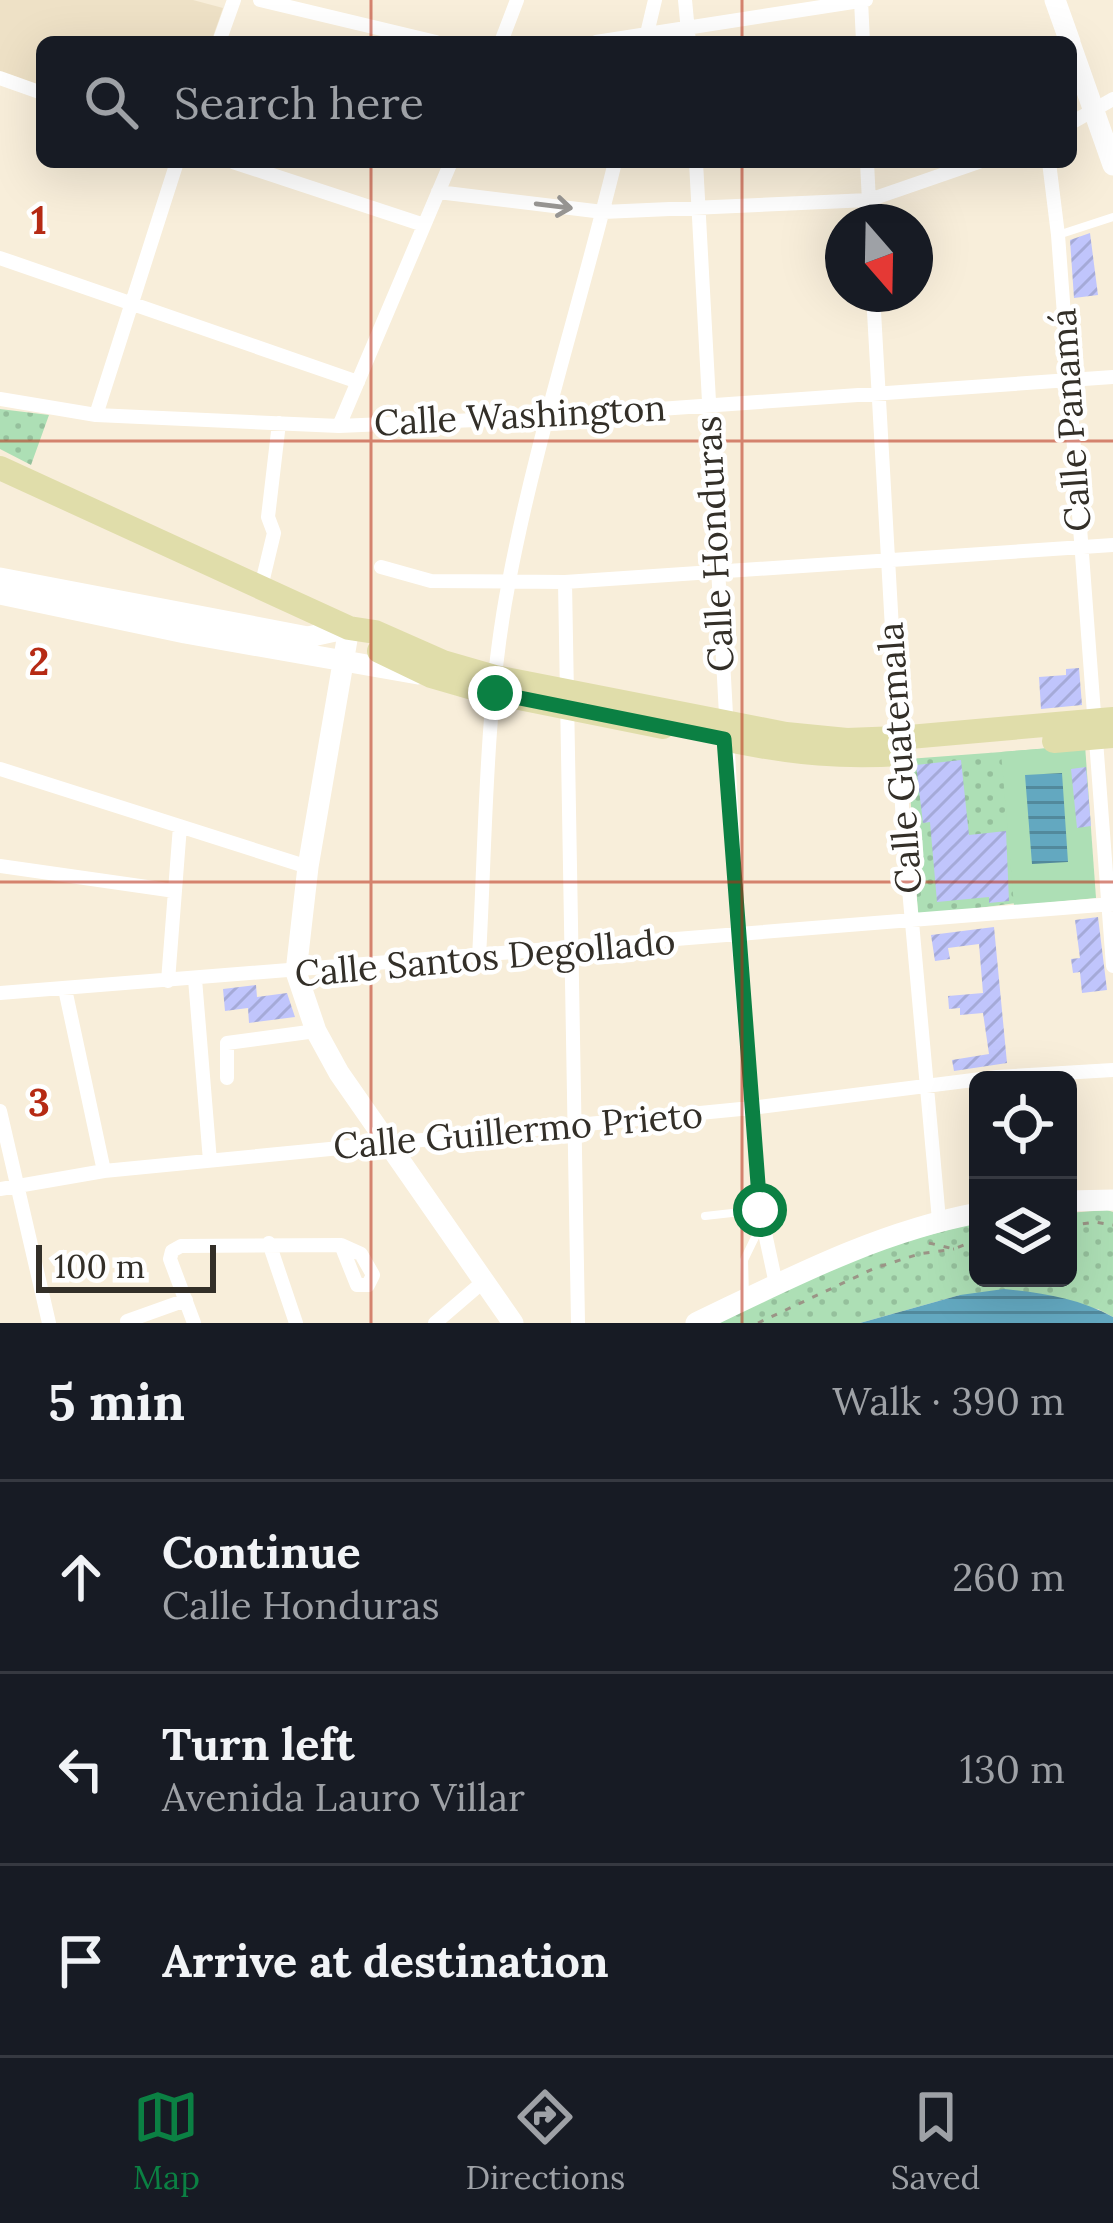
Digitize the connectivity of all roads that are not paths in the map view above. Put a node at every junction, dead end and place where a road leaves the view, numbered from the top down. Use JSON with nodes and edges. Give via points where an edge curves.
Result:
{"nodes":[{"id":1,"x":234,"y":0,"type":"edge"},
{"id":2,"x":260,"y":0,"type":"edge"},
{"id":3,"x":517,"y":0,"type":"edge"},
{"id":4,"x":655,"y":0,"type":"edge"},
{"id":5,"x":685,"y":0,"type":"edge"},
{"id":6,"x":863,"y":0,"type":"edge"},
{"id":7,"x":1055,"y":0,"type":"edge"},
{"id":8,"x":221,"y":36,"type":"edge"},
{"id":9,"x":411,"y":36,"type":"edge"},
{"id":10,"x":503,"y":36,"type":"edge"},
{"id":11,"x":646,"y":36,"type":"edge"},
{"id":12,"x":688,"y":36,"type":"edge"},
{"id":13,"x":863,"y":36,"type":"edge"},
{"id":14,"x":1066,"y":36,"type":"edge"},
{"id":15,"x":1077,"y":63,"type":"edge"},
{"id":16,"x":0,"y":78,"type":"edge"},
{"id":17,"x":36,"y":92,"type":"edge"},
{"id":18,"x":1103,"y":105,"type":"edge"},
{"id":19,"x":1113,"y":165,"type":"edge"},
{"id":20,"x":175,"y":168,"type":"edge"},
{"id":21,"x":251,"y":168,"type":"edge"},
{"id":22,"x":448,"y":168,"type":"edge"},
{"id":23,"x":614,"y":168,"type":"edge"},
{"id":24,"x":695,"y":168,"type":"edge"},
{"id":25,"x":867,"y":168,"type":"edge"},
{"id":26,"x":962,"y":168,"type":"edge"},
{"id":27,"x":1050,"y":168,"type":"edge"},
{"id":28,"x":438,"y":193,"type":"junction"},
{"id":29,"x":869,"y":200,"type":"junction"},
{"id":30,"x":869,"y":204,"type":"edge"},
{"id":31,"x":698,"y":207,"type":"junction"},
{"id":32,"x":603,"y":212,"type":"junction"},
{"id":33,"x":1113,"y":217,"type":"edge"},
{"id":34,"x":424,"y":225,"type":"junction"},
{"id":35,"x":1058,"y":235,"type":"junction"},
{"id":36,"x":0,"y":259,"type":"edge"},
{"id":37,"x":130,"y":303,"type":"junction"},
{"id":38,"x":874,"y":312,"type":"edge"},
{"id":39,"x":1113,"y":377,"type":"edge"},
{"id":40,"x":1066,"y":380,"type":"junction"},
{"id":41,"x":358,"y":382,"type":"junction"},
{"id":42,"x":878,"y":394,"type":"junction"},
{"id":43,"x":0,"y":399,"type":"edge"},
{"id":44,"x":706,"y":404,"type":"junction"},
{"id":45,"x":96,"y":415,"type":"junction"},
{"id":46,"x":546,"y":417,"type":"junction"},
{"id":47,"x":279,"y":424,"type":"junction"},
{"id":48,"x":339,"y":426,"type":"junction"},
{"id":49,"x":0,"y":468,"type":"edge"},
{"id":50,"x":1113,"y":545,"type":"edge"},
{"id":51,"x":1079,"y":549,"type":"junction"},
{"id":52,"x":886,"y":563,"type":"junction"},
{"id":53,"x":381,"y":567,"type":"dead end"},
{"id":54,"x":717,"y":574,"type":"junction"},
{"id":55,"x":0,"y":578,"type":"edge"},
{"id":56,"x":565,"y":582,"type":"junction"},
{"id":57,"x":508,"y":583,"type":"junction"},
{"id":58,"x":261,"y":587,"type":"junction"},
{"id":59,"x":0,"y":593,"type":"edge"},
{"id":60,"x":187,"y":623,"type":"junction"},
{"id":61,"x":349,"y":628,"type":"junction"},
{"id":62,"x":342,"y":662,"type":"junction"},
{"id":63,"x":431,"y":676,"type":"junction"},
{"id":64,"x":495,"y":685,"type":"junction"},
{"id":65,"x":565,"y":699,"type":"junction"},
{"id":66,"x":1103,"y":729,"type":"edge"},
{"id":67,"x":724,"y":731,"type":"junction"},
{"id":68,"x":898,"y":746,"type":"junction"},
{"id":69,"x":0,"y":770,"type":"edge"},
{"id":70,"x":180,"y":826,"type":"junction"},
{"id":71,"x":0,"y":866,"type":"edge"},
{"id":72,"x":308,"y":867,"type":"junction"},
{"id":73,"x":175,"y":891,"type":"junction"},
{"id":74,"x":1110,"y":905,"type":"edge"},
{"id":75,"x":910,"y":920,"type":"junction"},
{"id":76,"x":738,"y":936,"type":"junction"},
{"id":77,"x":569,"y":949,"type":"junction"},
{"id":78,"x":479,"y":957,"type":"junction"},
{"id":79,"x":1113,"y":966,"type":"edge"},
{"id":80,"x":296,"y":972,"type":"junction"},
{"id":81,"x":195,"y":979,"type":"junction"},
{"id":82,"x":169,"y":981,"type":"junction"},
{"id":83,"x":65,"y":989,"type":"junction"},
{"id":84,"x":0,"y":993,"type":"edge"},
{"id":85,"x":316,"y":1031,"type":"junction"},
{"id":86,"x":1113,"y":1070,"type":"edge"},
{"id":87,"x":227,"y":1078,"type":"dead end"},
{"id":88,"x":926,"y":1088,"type":"junction"},
{"id":89,"x":752,"y":1108,"type":"junction"},
{"id":90,"x":0,"y":1111,"type":"edge"},
{"id":91,"x":573,"y":1124,"type":"junction"},
{"id":92,"x":388,"y":1142,"type":"junction"},
{"id":93,"x":210,"y":1161,"type":"junction"},
{"id":94,"x":104,"y":1171,"type":"junction"},
{"id":95,"x":17,"y":1184,"type":"junction"},
{"id":96,"x":0,"y":1189,"type":"edge"},
{"id":97,"x":1113,"y":1200,"type":"edge"},
{"id":98,"x":1077,"y":1201,"type":"edge"},
{"id":99,"x":969,"y":1215,"type":"edge"},
{"id":100,"x":705,"y":1216,"type":"dead end"},
{"id":101,"x":761,"y":1217,"type":"junction"},
{"id":102,"x":939,"y":1220,"type":"junction"},
{"id":103,"x":269,"y":1243,"type":"junction"},
{"id":104,"x":341,"y":1246,"type":"dead end"},
{"id":105,"x":484,"y":1281,"type":"junction"},
{"id":106,"x":776,"y":1284,"type":"junction"},
{"id":107,"x":745,"y":1299,"type":"junction"},
{"id":108,"x":186,"y":1300,"type":"junction"},
{"id":109,"x":127,"y":1321,"type":"edge"},
{"id":110,"x":511,"y":1322,"type":"edge"},
{"id":111,"x":49,"y":1323,"type":"edge"},
{"id":112,"x":194,"y":1323,"type":"edge"},
{"id":113,"x":296,"y":1323,"type":"edge"},
{"id":114,"x":435,"y":1323,"type":"edge"},
{"id":115,"x":578,"y":1323,"type":"edge"},
{"id":116,"x":696,"y":1323,"type":"edge"}],
"edges":[{"from":1,"to":8,"type":"street"},
{"from":2,"to":9,"type":"street"},
{"from":3,"to":10,"type":"street"},
{"from":4,"to":11,"type":"street"},
{"from":5,"to":12,"type":"street"},
{"from":6,"to":12,"type":"street"},
{"from":6,"to":13,"type":"street"},
{"from":7,"to":14,"type":"street"},
{"from":15,"to":18,"type":"street"},
{"from":16,"to":17,"type":"street"},
{"from":18,"to":19,"type":"street"},
{"from":20,"to":37,"type":"street"},
{"from":21,"to":34,"type":"street"},
{"from":22,"to":28,"type":"street"},
{"from":23,"to":32,"type":"street"},
{"from":24,"to":31,"type":"street","name":"Calle Honduras"},
{"from":25,"to":29,"type":"street"},
{"from":26,"to":29,"type":"street"},
{"from":27,"to":35,"type":"street","name":"Calle Panamá"},
{"from":28,"to":32,"type":"street","one_way":true},
{"from":28,"to":34,"type":"street"},
{"from":29,"to":30,"type":"street"},
{"from":29,"to":31,"type":"street"},
{"from":31,"to":32,"type":"street"},
{"from":31,"to":44,"type":"street","name":"Calle Honduras"},
{"from":32,"to":46,"type":"street"},
{"from":33,"to":35,"type":"lane"},
{"from":34,"to":41,"type":"street"},
{"from":35,"to":40,"type":"street","name":"Calle Panamá"},
{"from":36,"to":37,"type":"street"},
{"from":37,"to":41,"type":"street"},
{"from":37,"to":45,"type":"street"},
{"from":38,"to":42,"type":"street","name":"Calle Guatemala"},
{"from":39,"to":40,"type":"street","name":"Calle Washington"},
{"from":40,"to":42,"type":"street","name":"Calle Washington"},
{"from":40,"to":51,"type":"street","name":"Calle Panamá"},
{"from":41,"to":48,"type":"street"},
{"from":42,"to":44,"type":"street","name":"Calle Washington"},
{"from":42,"to":52,"type":"street","name":"Calle Guatemala"},
{"from":43,"to":45,"type":"street","name":"Calle Washington"},
{"from":44,"to":46,"type":"street","name":"Calle Washington"},
{"from":44,"to":54,"type":"street","name":"Calle Honduras"},
{"from":45,"to":47,"type":"street","name":"Calle Washington"},
{"from":46,"to":48,"type":"street","name":"Calle Washington"},
{"from":46,"to":57,"type":"street"},
{"from":47,"to":48,"type":"street","name":"Calle Washington"},
{"from":47,"to":58,"type":"street","via":[[268,517],[274,533]]},
{"from":49,"to":58,"type":"main road"},
{"from":50,"to":51,"type":"street"},
{"from":51,"to":52,"type":"street"},
{"from":51,"to":66,"type":"street","name":"Calle Panamá"},
{"from":52,"to":54,"type":"street"},
{"from":52,"to":68,"type":"street","name":"Calle Guatemala"},
{"from":53,"to":57,"type":"street","via":[[415,579]]},
{"from":54,"to":56,"type":"street"},
{"from":54,"to":67,"type":"street","name":"Calle Honduras"},
{"from":55,"to":60,"type":"street"},
{"from":56,"to":57,"type":"street"},
{"from":56,"to":65,"type":"street"},
{"from":57,"to":64,"type":"street"},
{"from":58,"to":61,"type":"main road"},
{"from":59,"to":60,"type":"street"},
{"from":60,"to":61,"type":"street","via":[[308,637]]},
{"from":60,"to":62,"type":"street"},
{"from":61,"to":62,"type":"street"},
{"from":61,"to":63,"type":"main road"},
{"from":61,"to":64,"type":"main road"},
{"from":62,"to":63,"type":"street"},
{"from":62,"to":72,"type":"street"},
{"from":63,"to":64,"type":"main road"},
{"from":64,"to":65,"type":"main road"},
{"from":64,"to":78,"type":"street"},
{"from":65,"to":67,"type":"main road"},
{"from":65,"to":77,"type":"street"},
{"from":66,"to":68,"type":"main road"},
{"from":66,"to":74,"type":"street","name":"Calle Panamá"},
{"from":67,"to":68,"type":"main road","via":[[795,754],[848,758]]},
{"from":67,"to":76,"type":"street","name":"Calle Honduras"},
{"from":68,"to":75,"type":"street","name":"Calle Guatemala"},
{"from":69,"to":70,"type":"street"},
{"from":70,"to":72,"type":"street"},
{"from":70,"to":73,"type":"street"},
{"from":71,"to":73,"type":"street"},
{"from":72,"to":80,"type":"street"},
{"from":73,"to":82,"type":"street"},
{"from":74,"to":75,"type":"street","name":"Calle Santos Degollado"},
{"from":74,"to":79,"type":"street","name":"Calle Panamá"},
{"from":75,"to":76,"type":"street","name":"Calle Santos Degollado"},
{"from":75,"to":88,"type":"street","name":"Calle Guatemala"},
{"from":76,"to":77,"type":"street","name":"Calle Santos Degollado"},
{"from":76,"to":89,"type":"street","name":"Calle Honduras"},
{"from":77,"to":78,"type":"street","name":"Calle Santos Degollado"},
{"from":77,"to":91,"type":"street"},
{"from":78,"to":80,"type":"street","name":"Calle Santos Degollado"},
{"from":80,"to":81,"type":"street","name":"Calle Santos Degollado"},
{"from":80,"to":85,"type":"street"},
{"from":81,"to":82,"type":"street","name":"Calle Santos Degollado"},
{"from":81,"to":93,"type":"street"},
{"from":82,"to":83,"type":"street","name":"Calle Santos Degollado"},
{"from":83,"to":84,"type":"street","name":"Calle Santos Degollado"},
{"from":83,"to":94,"type":"street"},
{"from":85,"to":87,"type":"street","via":[[227,1043]]},
{"from":85,"to":92,"type":"street"},
{"from":86,"to":88,"type":"street","name":"Calle Guillermo Prieto"},
{"from":88,"to":89,"type":"street","name":"Calle Guillermo Prieto"},
{"from":88,"to":102,"type":"street","name":"Calle Guatemala"},
{"from":89,"to":91,"type":"street","name":"Calle Guillermo Prieto"},
{"from":89,"to":101,"type":"street","name":"Calle Honduras"},
{"from":90,"to":95,"type":"street"},
{"from":91,"to":92,"type":"street","name":"Calle Guillermo Prieto"},
{"from":91,"to":115,"type":"street"},
{"from":92,"to":93,"type":"street","name":"Calle Guillermo Prieto"},
{"from":92,"to":105,"type":"street"},
{"from":93,"to":94,"type":"street","name":"Calle Guillermo Prieto"},
{"from":94,"to":95,"type":"street","name":"Calle Guillermo Prieto"},
{"from":95,"to":96,"type":"street","name":"Calle Guillermo Prieto"},
{"from":95,"to":111,"type":"street"},
{"from":97,"to":98,"type":"street"},
{"from":99,"to":102,"type":"street"},
{"from":100,"to":101,"type":"lane"},
{"from":101,"to":106,"type":"street","name":"Calle Honduras"},
{"from":101,"to":107,"type":"lane","via":[[744,1260]]},
{"from":102,"to":106,"type":"street"},
{"from":103,"to":104,"type":"street"},
{"from":103,"to":108,"type":"street","via":[[172,1251]]},
{"from":103,"to":113,"type":"street"},
{"from":105,"to":110,"type":"street"},
{"from":105,"to":114,"type":"street"},
{"from":106,"to":107,"type":"street"},
{"from":107,"to":116,"type":"street"},
{"from":108,"to":109,"type":"street"},
{"from":108,"to":112,"type":"street"}]}
